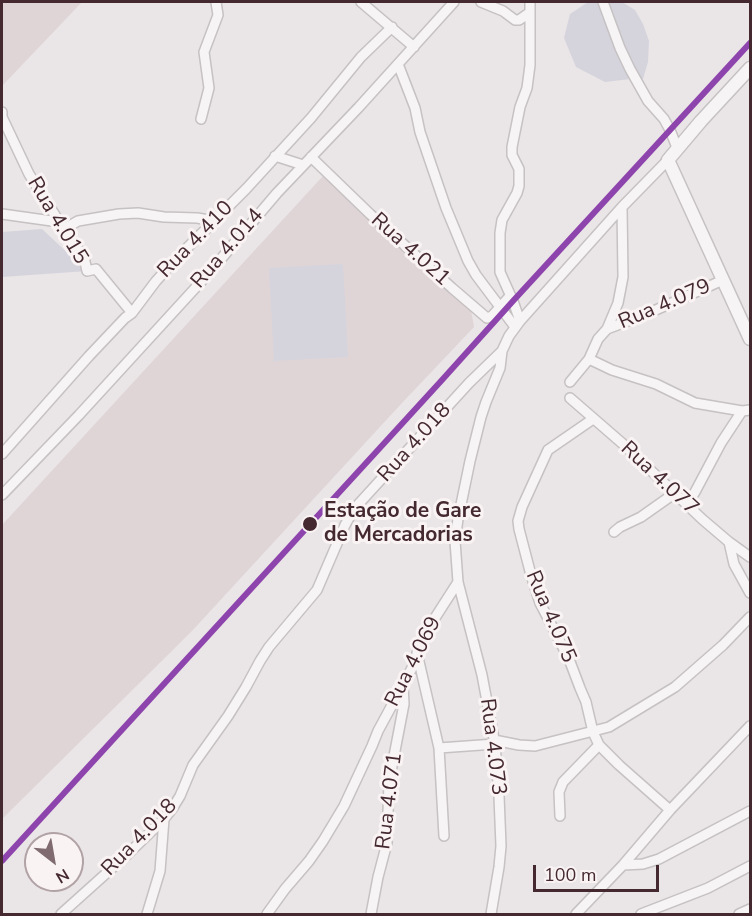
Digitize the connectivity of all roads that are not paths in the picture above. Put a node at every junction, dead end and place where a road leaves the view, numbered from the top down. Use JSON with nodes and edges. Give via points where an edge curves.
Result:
{"nodes":[{"id":1,"x":216,"y":2,"type":"edge"},
{"id":2,"x":361,"y":2,"type":"edge"},
{"id":3,"x":454,"y":2,"type":"edge"},
{"id":4,"x":481,"y":2,"type":"edge"},
{"id":5,"x":530,"y":2,"type":"edge"},
{"id":6,"x":603,"y":2,"type":"edge"},
{"id":7,"x":529,"y":13,"type":"junction"},
{"id":8,"x":392,"y":27,"type":"junction"},
{"id":9,"x":414,"y":47,"type":"junction"},
{"id":10,"x":398,"y":64,"type":"junction"},
{"id":11,"x":750,"y":68,"type":"edge"},
{"id":12,"x":2,"y":112,"type":"edge"},
{"id":13,"x":201,"y":119,"type":"dead end"},
{"id":14,"x":678,"y":150,"type":"junction"},
{"id":15,"x":275,"y":156,"type":"junction"},
{"id":16,"x":311,"y":157,"type":"junction"},
{"id":17,"x":668,"y":160,"type":"junction"},
{"id":18,"x":303,"y":165,"type":"junction"},
{"id":19,"x":622,"y":207,"type":"junction"},
{"id":20,"x":2,"y":214,"type":"edge"},
{"id":21,"x":215,"y":221,"type":"junction"},
{"id":22,"x":62,"y":225,"type":"junction"},
{"id":23,"x":723,"y":280,"type":"junction"},
{"id":24,"x":510,"y":296,"type":"junction"},
{"id":25,"x":501,"y":308,"type":"junction"},
{"id":26,"x":132,"y":313,"type":"junction"},
{"id":27,"x":517,"y":324,"type":"junction"},
{"id":28,"x":607,"y":329,"type":"junction"},
{"id":29,"x":750,"y":339,"type":"edge"},
{"id":30,"x":502,"y":351,"type":"junction"},
{"id":31,"x":589,"y":359,"type":"junction"},
{"id":32,"x":570,"y":382,"type":"dead end"},
{"id":33,"x":570,"y":398,"type":"dead end"},
{"id":34,"x":746,"y":411,"type":"edge"},
{"id":35,"x":593,"y":419,"type":"junction"},
{"id":36,"x":2,"y":454,"type":"edge"},
{"id":37,"x":675,"y":493,"type":"junction"},
{"id":38,"x":2,"y":495,"type":"edge"},
{"id":39,"x":687,"y":504,"type":"junction"},
{"id":40,"x":614,"y":532,"type":"dead end"},
{"id":41,"x":729,"y":542,"type":"junction"},
{"id":42,"x":750,"y":557,"type":"edge"},
{"id":43,"x":458,"y":582,"type":"junction"},
{"id":44,"x":750,"y":593,"type":"edge"},
{"id":45,"x":750,"y":617,"type":"edge"},
{"id":46,"x":417,"y":653,"type":"junction"},
{"id":47,"x":404,"y":686,"type":"junction"},
{"id":48,"x":750,"y":726,"type":"edge"},
{"id":49,"x":593,"y":732,"type":"junction"},
{"id":50,"x":494,"y":742,"type":"junction"},
{"id":51,"x":599,"y":745,"type":"junction"},
{"id":52,"x":439,"y":748,"type":"junction"},
{"id":53,"x":670,"y":810,"type":"junction"},
{"id":54,"x":750,"y":810,"type":"edge"},
{"id":55,"x":560,"y":816,"type":"dead end"},
{"id":56,"x":164,"y":819,"type":"junction"},
{"id":57,"x":444,"y":836,"type":"dead end"},
{"id":58,"x":623,"y":865,"type":"junction"},
{"id":59,"x":750,"y":866,"type":"edge"},
{"id":60,"x":750,"y":909,"type":"edge"},
{"id":61,"x":61,"y":915,"type":"edge"},
{"id":62,"x":147,"y":915,"type":"edge"},
{"id":63,"x":267,"y":915,"type":"edge"},
{"id":64,"x":371,"y":915,"type":"edge"},
{"id":65,"x":491,"y":915,"type":"edge"},
{"id":66,"x":576,"y":915,"type":"edge"},
{"id":67,"x":641,"y":915,"type":"edge"},
{"id":68,"x":738,"y":915,"type":"edge"}],
"edges":[{"from":1,"to":13,"type":"street","via":[[218,15],[204,52],[209,88]]},
{"from":2,"to":8,"type":"street"},
{"from":3,"to":9,"type":"street","name":"Rua 4.014"},
{"from":4,"to":7,"type":"street","via":[[515,20]]},
{"from":5,"to":7,"type":"street"},
{"from":6,"to":14,"type":"street","via":[[630,69],[648,101],[664,119]]},
{"from":7,"to":24,"type":"street","via":[[530,65],[512,147],[519,169],[519,186],[502,220],[500,233],[500,272]]},
{"from":8,"to":9,"type":"street"},
{"from":8,"to":15,"type":"street","name":"Rua 4.410"},
{"from":9,"to":10,"type":"street","name":"Rua 4.014"},
{"from":10,"to":16,"type":"street","name":"Rua 4.014"},
{"from":10,"to":25,"type":"street","via":[[453,226],[476,275]]},
{"from":11,"to":14,"type":"street"},
{"from":12,"to":22,"type":"street","name":"Rua 4.015","via":[[29,174]]},
{"from":14,"to":17,"type":"street"},
{"from":15,"to":18,"type":"street"},
{"from":15,"to":21,"type":"street","name":"Rua 4.410"},
{"from":16,"to":18,"type":"street","name":"Rua 4.014"},
{"from":16,"to":25,"type":"street","name":"Rua 4.021","via":[[487,318]]},
{"from":17,"to":19,"type":"street","name":"Rua 4.018"},
{"from":17,"to":23,"type":"street"},
{"from":18,"to":38,"type":"street","name":"Rua 4.014","via":[[209,273]]},
{"from":19,"to":27,"type":"street","name":"Rua 4.018"},
{"from":19,"to":28,"type":"street","via":[[623,277],[615,314]]},
{"from":20,"to":22,"type":"street"},
{"from":21,"to":22,"type":"street","via":[[138,213]]},
{"from":21,"to":26,"type":"street","name":"Rua 4.410","via":[[156,281]]},
{"from":22,"to":26,"type":"street","name":"Rua 4.015","via":[[84,257],[87,271],[96,269]]},
{"from":23,"to":28,"type":"street","name":"Rua 4.079"},
{"from":23,"to":29,"type":"street"},
{"from":24,"to":25,"type":"street"},
{"from":24,"to":27,"type":"street"},
{"from":25,"to":27,"type":"street"},
{"from":26,"to":36,"type":"street","name":"Rua 4.410"},
{"from":27,"to":30,"type":"street","name":"Rua 4.018"},
{"from":28,"to":31,"type":"street"},
{"from":30,"to":43,"type":"street","via":[[500,368],[481,417],[458,519]]},
{"from":30,"to":56,"type":"street","name":"Rua 4.018","via":[[354,509],[317,590],[260,660]]},
{"from":31,"to":32,"type":"street"},
{"from":31,"to":34,"type":"street","via":[[695,403]]},
{"from":33,"to":35,"type":"street","name":"Rua 4.077"},
{"from":34,"to":39,"type":"street","via":[[722,443]]},
{"from":35,"to":37,"type":"street","name":"Rua 4.077"},
{"from":35,"to":49,"type":"street","name":"Rua 4.075","via":[[548,450],[519,520],[540,603],[573,669]]},
{"from":37,"to":39,"type":"street","name":"Rua 4.077"},
{"from":37,"to":40,"type":"street"},
{"from":39,"to":41,"type":"street","name":"Rua 4.077"},
{"from":41,"to":42,"type":"street","name":"Rua 4.077"},
{"from":41,"to":44,"type":"street","via":[[734,564]]},
{"from":43,"to":46,"type":"street","name":"Rua 4.069"},
{"from":43,"to":50,"type":"street","name":"Rua 4.073"},
{"from":45,"to":49,"type":"street","via":[[675,687],[609,727]]},
{"from":46,"to":47,"type":"street","name":"Rua 4.069"},
{"from":46,"to":52,"type":"street"},
{"from":47,"to":63,"type":"street","name":"Rua 4.069","via":[[378,731],[344,806],[309,861]]},
{"from":47,"to":64,"type":"street","name":"Rua 4.071","via":[[403,712],[389,782],[387,843]]},
{"from":48,"to":53,"type":"street"},
{"from":49,"to":50,"type":"street","via":[[535,746]]},
{"from":49,"to":51,"type":"street","name":"Rua 4.075"},
{"from":50,"to":52,"type":"street"},
{"from":50,"to":65,"type":"street","name":"Rua 4.073","via":[[501,846]]},
{"from":51,"to":53,"type":"street","name":"Rua 4.075"},
{"from":51,"to":55,"type":"street","via":[[563,783],[559,792]]},
{"from":52,"to":57,"type":"street"},
{"from":53,"to":58,"type":"street"},
{"from":54,"to":58,"type":"street","via":[[659,859]]},
{"from":56,"to":61,"type":"street","name":"Rua 4.018"},
{"from":56,"to":62,"type":"street","via":[[160,871]]},
{"from":58,"to":66,"type":"street"},
{"from":59,"to":67,"type":"street"},
{"from":60,"to":68,"type":"street"}]}
